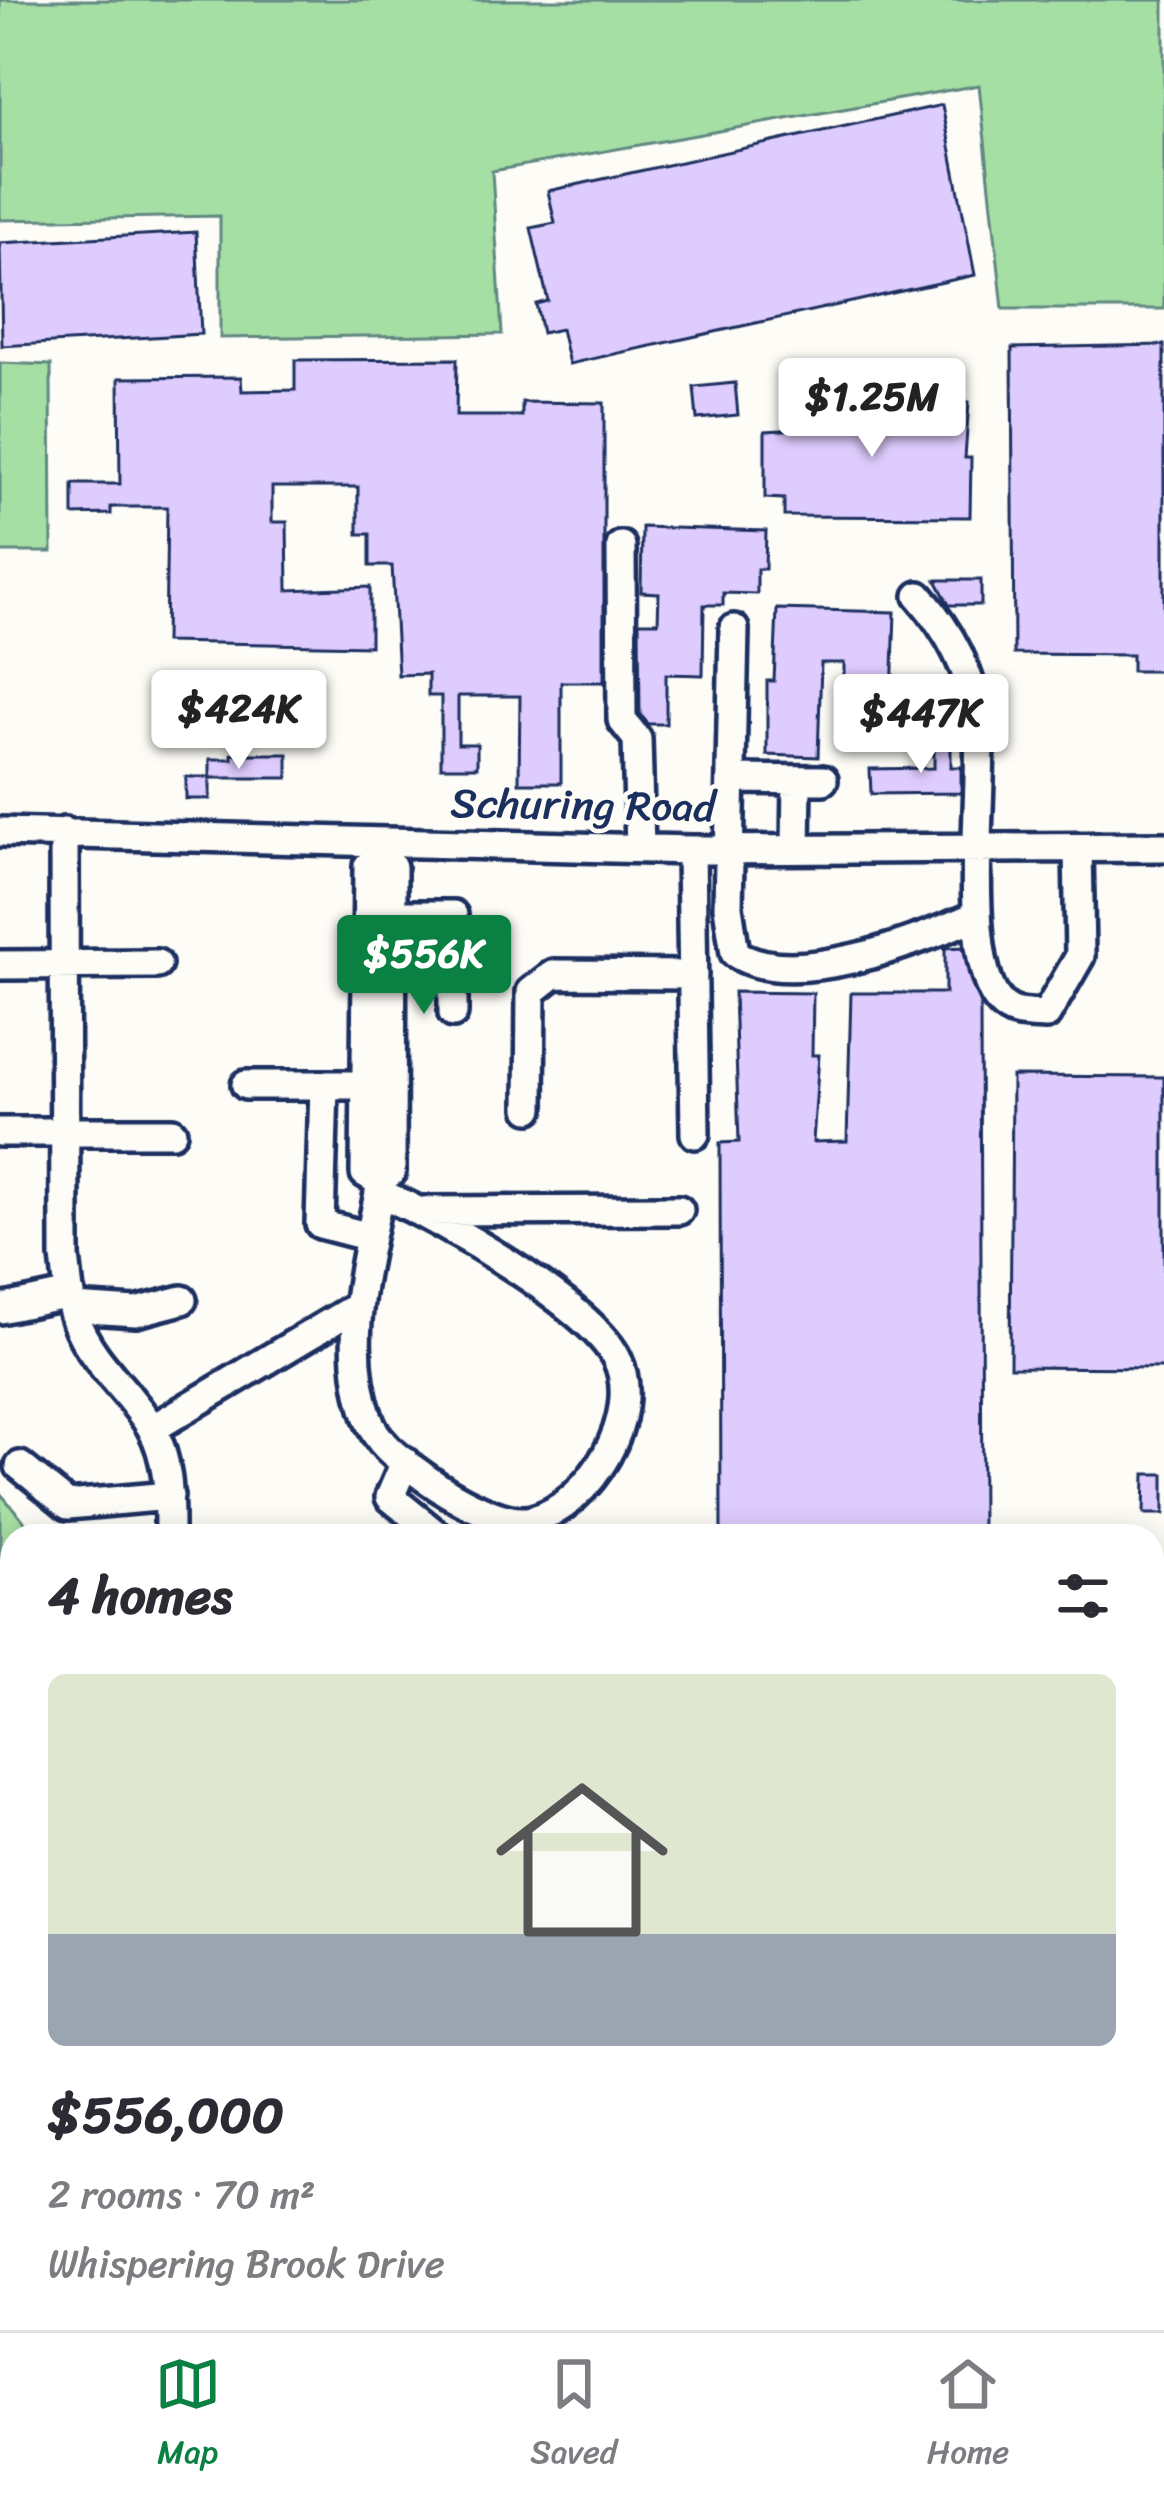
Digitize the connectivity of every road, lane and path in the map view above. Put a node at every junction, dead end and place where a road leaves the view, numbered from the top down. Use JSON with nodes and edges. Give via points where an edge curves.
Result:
{"nodes":[{"id":1,"x":621,"y":546,"type":"dead end"},
{"id":2,"x":919,"y":596,"type":"dead end"},
{"id":3,"x":734,"y":629,"type":"dead end"},
{"id":4,"x":732,"y":779,"type":"junction"},
{"id":5,"x":0,"y":832,"type":"edge"},
{"id":6,"x":64,"y":832,"type":"junction"},
{"id":7,"x":640,"y":848,"type":"junction"},
{"id":8,"x":980,"y":848,"type":"junction"},
{"id":9,"x":1078,"y":848,"type":"junction"},
{"id":10,"x":1164,"y":848,"type":"edge"},
{"id":11,"x":731,"y":849,"type":"junction"},
{"id":12,"x":796,"y":849,"type":"junction"},
{"id":13,"x":691,"y":850,"type":"junction"},
{"id":14,"x":378,"y":851,"type":"junction"},
{"id":15,"x":380,"y":915,"type":"junction"},
{"id":16,"x":977,"y":915,"type":"junction"},
{"id":17,"x":0,"y":964,"type":"edge"},
{"id":18,"x":63,"y":964,"type":"junction"},
{"id":19,"x":157,"y":964,"type":"dead end"},
{"id":20,"x":693,"y":975,"type":"junction"},
{"id":21,"x":453,"y":1012,"type":"dead end"},
{"id":22,"x":246,"y":1085,"type":"dead end"},
{"id":23,"x":379,"y":1085,"type":"junction"},
{"id":24,"x":323,"y":1086,"type":"junction"},
{"id":25,"x":530,"y":1108,"type":"dead end"},
{"id":26,"x":0,"y":1132,"type":"edge"},
{"id":27,"x":172,"y":1132,"type":"dead end"},
{"id":28,"x":64,"y":1133,"type":"junction"},
{"id":29,"x":695,"y":1134,"type":"dead end"},
{"id":30,"x":380,"y":1187,"type":"junction"},
{"id":31,"x":679,"y":1210,"type":"dead end"},
{"id":32,"x":424,"y":1211,"type":"junction"},
{"id":33,"x":370,"y":1237,"type":"junction"},
{"id":34,"x":182,"y":1300,"type":"dead end"},
{"id":35,"x":71,"y":1301,"type":"junction"},
{"id":36,"x":356,"y":1307,"type":"junction"},
{"id":37,"x":0,"y":1309,"type":"edge"},
{"id":38,"x":152,"y":1430,"type":"junction"},
{"id":39,"x":405,"y":1462,"type":"junction"},
{"id":40,"x":20,"y":1466,"type":"dead end"},
{"id":41,"x":169,"y":1496,"type":"junction"},
{"id":42,"x":169,"y":1524,"type":"edge"},
{"id":43,"x":423,"y":1524,"type":"edge"},
{"id":44,"x":525,"y":1524,"type":"edge"},
{"id":45,"x":544,"y":1524,"type":"edge"}],
"edges":[{"from":1,"to":7,"type":"street","via":[[622,720],[638,740]]},
{"from":2,"to":8,"type":"street","via":[[963,658],[974,700]]},
{"from":3,"to":4,"type":"street"},
{"from":4,"to":11,"type":"street"},
{"from":4,"to":12,"type":"street","via":[[810,780]]},
{"from":5,"to":6,"type":"street","name":"Schuring Road"},
{"from":6,"to":14,"type":"street","name":"Schuring Road"},
{"from":6,"to":18,"type":"street"},
{"from":7,"to":13,"type":"street","name":"Schuring Road"},
{"from":7,"to":14,"type":"street","name":"Schuring Road"},
{"from":8,"to":9,"type":"street","name":"Schuring Road"},
{"from":8,"to":12,"type":"street","name":"Schuring Road"},
{"from":8,"to":16,"type":"street"},
{"from":9,"to":10,"type":"street","name":"Schuring Road"},
{"from":9,"to":16,"type":"street","via":[[1080,956],[1046,1015],[1009,1010],[987,988]]},
{"from":11,"to":12,"type":"street","name":"Schuring Road"},
{"from":11,"to":13,"type":"street","name":"Schuring Road"},
{"from":11,"to":16,"type":"street","via":[[736,953],[757,968],[905,946]]},
{"from":13,"to":20,"type":"street"},
{"from":14,"to":15,"type":"street","via":[[392,867]]},
{"from":15,"to":21,"type":"street","via":[[453,915]]},
{"from":15,"to":23,"type":"street"},
{"from":17,"to":18,"type":"street"},
{"from":18,"to":19,"type":"street"},
{"from":18,"to":28,"type":"street"},
{"from":20,"to":25,"type":"street","via":[[554,974],[539,981],[531,992]]},
{"from":20,"to":29,"type":"street"},
{"from":22,"to":24,"type":"street"},
{"from":23,"to":24,"type":"street"},
{"from":23,"to":30,"type":"street","via":[[391,1172]]},
{"from":24,"to":33,"type":"street","via":[[320,1224]]},
{"from":26,"to":28,"type":"street"},
{"from":27,"to":28,"type":"street"},
{"from":28,"to":35,"type":"street"},
{"from":30,"to":32,"type":"street"},
{"from":30,"to":33,"type":"street"},
{"from":31,"to":32,"type":"street"},
{"from":32,"to":45,"type":"street","via":[[562,1303],[603,1338],[621,1369],[610,1448]]},
{"from":33,"to":36,"type":"street"},
{"from":34,"to":35,"type":"street","via":[[136,1312]]},
{"from":35,"to":37,"type":"street"},
{"from":35,"to":38,"type":"street","via":[[93,1352]]},
{"from":36,"to":38,"type":"street"},
{"from":36,"to":39,"type":"street","via":[[370,1423]]},
{"from":38,"to":41,"type":"street"},
{"from":39,"to":43,"type":"street","via":[[390,1497]]},
{"from":39,"to":44,"type":"street","via":[[439,1488]]},
{"from":40,"to":41,"type":"street","via":[[68,1505]]},
{"from":41,"to":42,"type":"street"}]}
